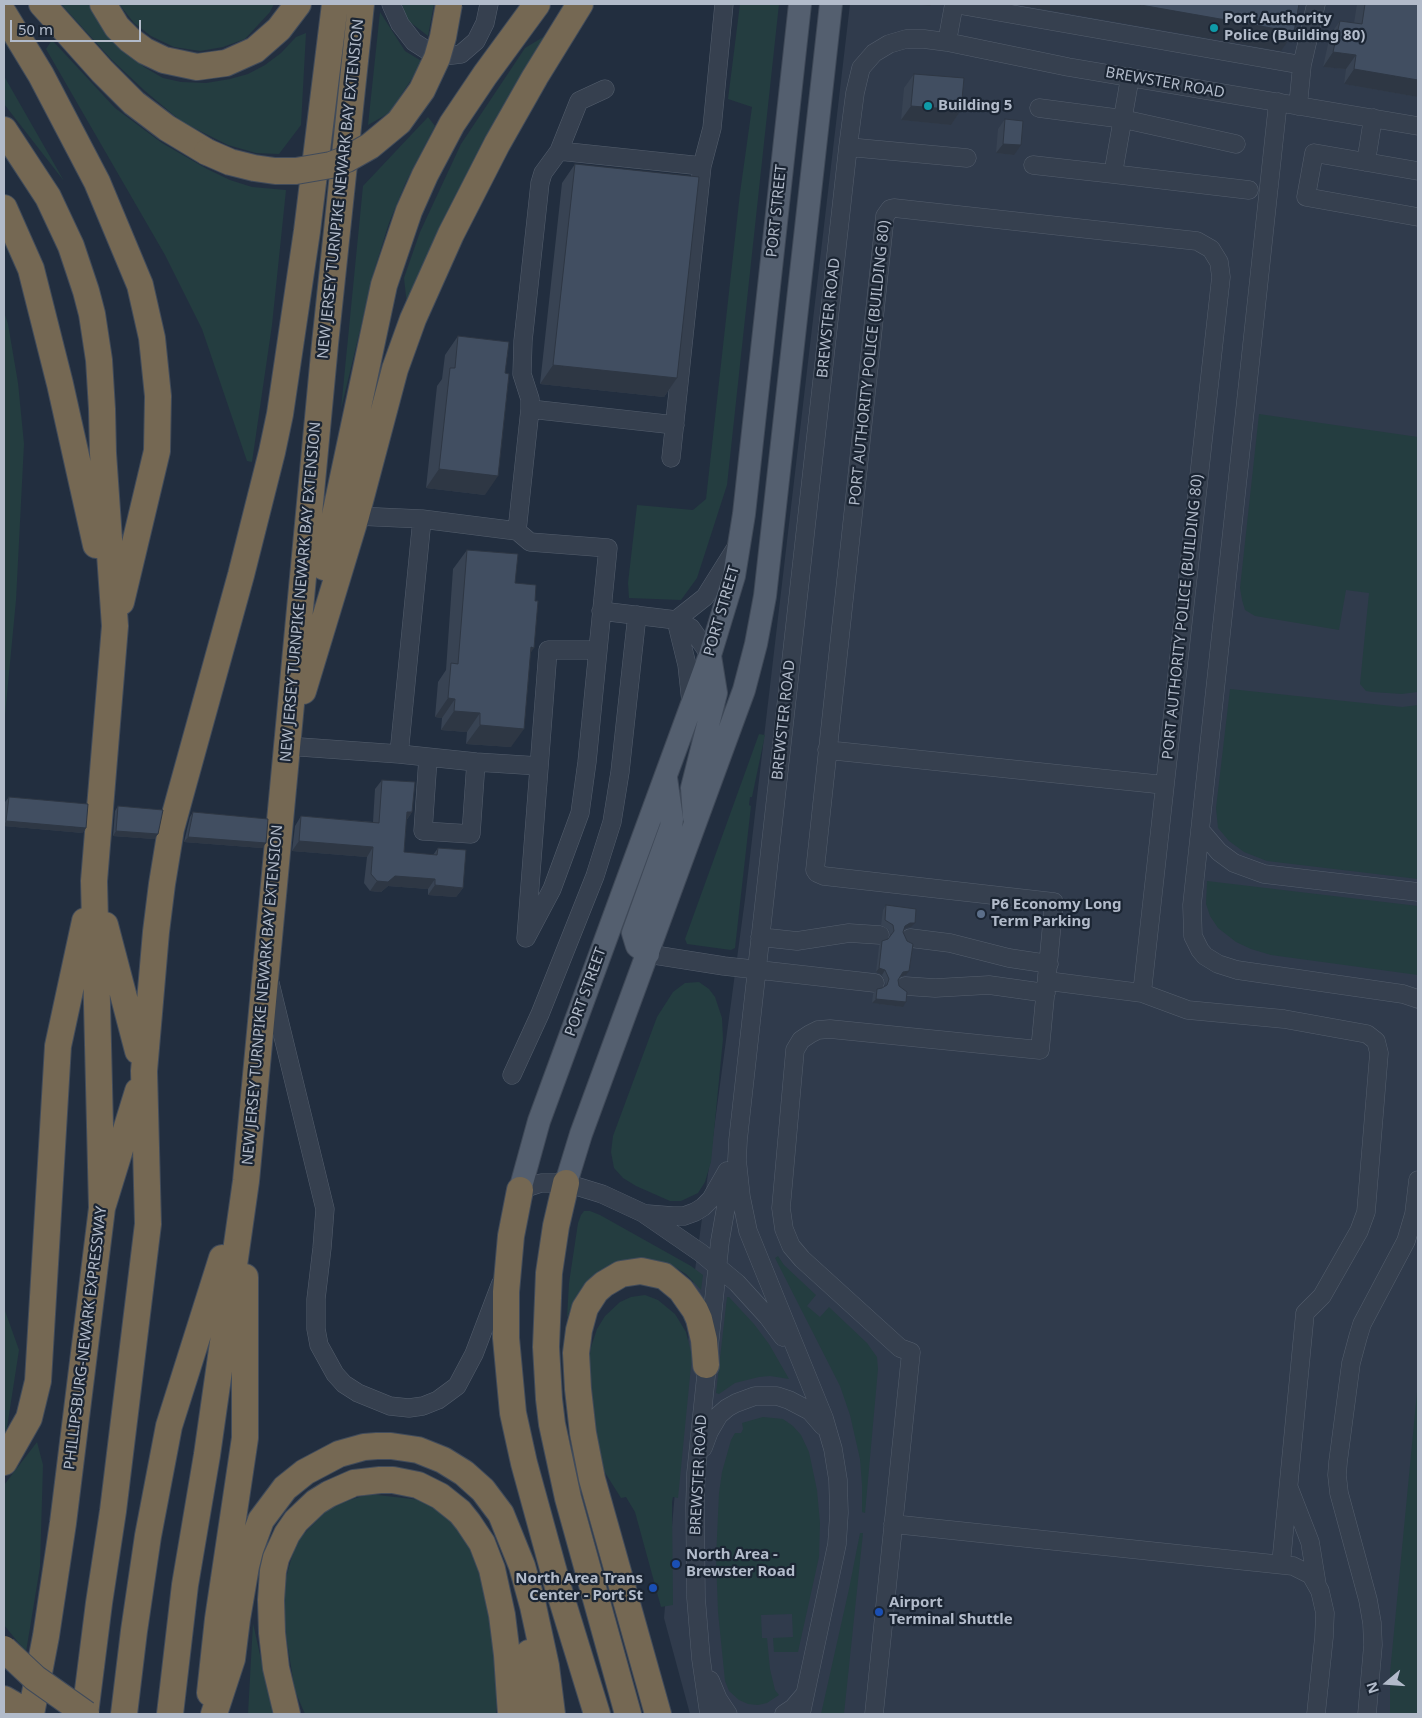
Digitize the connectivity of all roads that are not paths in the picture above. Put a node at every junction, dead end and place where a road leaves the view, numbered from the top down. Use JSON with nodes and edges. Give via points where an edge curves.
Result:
{"nodes":[{"id":1,"x":42,"y":4,"type":"edge"},
{"id":2,"x":103,"y":4,"type":"edge"},
{"id":3,"x":298,"y":4,"type":"edge"},
{"id":4,"x":335,"y":4,"type":"edge"},
{"id":5,"x":361,"y":4,"type":"edge"},
{"id":6,"x":391,"y":4,"type":"edge"},
{"id":7,"x":449,"y":4,"type":"edge"},
{"id":8,"x":489,"y":4,"type":"edge"},
{"id":9,"x":580,"y":4,"type":"edge"},
{"id":10,"x":724,"y":4,"type":"edge"},
{"id":11,"x":800,"y":4,"type":"edge"},
{"id":12,"x":831,"y":4,"type":"edge"},
{"id":13,"x":954,"y":4,"type":"edge"},
{"id":14,"x":1316,"y":4,"type":"edge"},
{"id":15,"x":526,"y":9,"type":"edge"},
{"id":16,"x":4,"y":14,"type":"edge"},
{"id":17,"x":947,"y":42,"type":"junction"},
{"id":18,"x":1302,"y":65,"type":"junction"},
{"id":19,"x":1130,"y":77,"type":"junction"},
{"id":20,"x":606,"y":89,"type":"dead end"},
{"id":21,"x":1278,"y":102,"type":"junction"},
{"id":22,"x":1298,"y":106,"type":"junction"},
{"id":23,"x":1039,"y":108,"type":"dead end"},
{"id":24,"x":1373,"y":118,"type":"junction"},
{"id":25,"x":1123,"y":119,"type":"junction"},
{"id":26,"x":1418,"y":126,"type":"edge"},
{"id":27,"x":4,"y":130,"type":"edge"},
{"id":28,"x":1236,"y":144,"type":"dead end"},
{"id":29,"x":848,"y":148,"type":"junction"},
{"id":30,"x":559,"y":152,"type":"junction"},
{"id":31,"x":966,"y":158,"type":"dead end"},
{"id":32,"x":1366,"y":162,"type":"junction"},
{"id":33,"x":1033,"y":165,"type":"dead end"},
{"id":34,"x":702,"y":166,"type":"junction"},
{"id":35,"x":1418,"y":171,"type":"edge"},
{"id":36,"x":1113,"y":174,"type":"junction"},
{"id":37,"x":1249,"y":190,"type":"dead end"},
{"id":38,"x":4,"y":208,"type":"edge"},
{"id":39,"x":1418,"y":217,"type":"edge"},
{"id":40,"x":530,"y":409,"type":"junction"},
{"id":41,"x":675,"y":425,"type":"junction"},
{"id":42,"x":670,"y":458,"type":"dead end"},
{"id":43,"x":356,"y":516,"type":"junction"},
{"id":44,"x":422,"y":519,"type":"junction"},
{"id":45,"x":516,"y":531,"type":"junction"},
{"id":46,"x":741,"y":540,"type":"junction"},
{"id":47,"x":601,"y":611,"type":"junction"},
{"id":48,"x":637,"y":615,"type":"junction"},
{"id":49,"x":676,"y":620,"type":"junction"},
{"id":50,"x":115,"y":626,"type":"junction"},
{"id":51,"x":597,"y":650,"type":"junction"},
{"id":52,"x":710,"y":655,"type":"junction"},
{"id":53,"x":692,"y":705,"type":"junction"},
{"id":54,"x":286,"y":746,"type":"junction"},
{"id":55,"x":827,"y":750,"type":"junction"},
{"id":56,"x":399,"y":754,"type":"junction"},
{"id":57,"x":428,"y":758,"type":"junction"},
{"id":58,"x":476,"y":762,"type":"junction"},
{"id":59,"x":539,"y":766,"type":"junction"},
{"id":60,"x":666,"y":775,"type":"junction"},
{"id":61,"x":1165,"y":785,"type":"junction"},
{"id":62,"x":695,"y":825,"type":"junction"},
{"id":63,"x":1201,"y":831,"type":"junction"},
{"id":64,"x":94,"y":881,"type":"junction"},
{"id":65,"x":1418,"y":892,"type":"edge"},
{"id":66,"x":880,"y":935,"type":"dead end"},
{"id":67,"x":760,"y":937,"type":"junction"},
{"id":68,"x":910,"y":938,"type":"dead end"},
{"id":69,"x":648,"y":954,"type":"junction"},
{"id":70,"x":266,"y":966,"type":"junction"},
{"id":71,"x":757,"y":969,"type":"junction"},
{"id":72,"x":1048,"y":979,"type":"junction"},
{"id":73,"x":875,"y":983,"type":"dead end"},
{"id":74,"x":905,"y":986,"type":"dead end"},
{"id":75,"x":1142,"y":993,"type":"junction"},
{"id":76,"x":1418,"y":999,"type":"edge"},
{"id":77,"x":144,"y":1071,"type":"junction"},
{"id":78,"x":512,"y":1075,"type":"dead end"},
{"id":79,"x":738,"y":1140,"type":"junction"},
{"id":80,"x":1418,"y":1180,"type":"edge"},
{"id":81,"x":246,"y":1181,"type":"junction"},
{"id":82,"x":566,"y":1183,"type":"junction"},
{"id":83,"x":520,"y":1190,"type":"junction"},
{"id":84,"x":102,"y":1208,"type":"junction"},
{"id":85,"x":643,"y":1213,"type":"junction"},
{"id":86,"x":508,"y":1264,"type":"junction"},
{"id":87,"x":717,"y":1266,"type":"junction"},
{"id":88,"x":706,"y":1365,"type":"junction"},
{"id":89,"x":805,"y":1374,"type":"junction"},
{"id":90,"x":829,"y":1433,"type":"junction"},
{"id":91,"x":4,"y":1462,"type":"edge"},
{"id":92,"x":696,"y":1473,"type":"junction"},
{"id":93,"x":1288,"y":1486,"type":"junction"},
{"id":94,"x":893,"y":1524,"type":"junction"},
{"id":95,"x":512,"y":1539,"type":"junction"},
{"id":96,"x":1280,"y":1564,"type":"junction"},
{"id":97,"x":1317,"y":1586,"type":"junction"},
{"id":98,"x":558,"y":1587,"type":"junction"},
{"id":99,"x":631,"y":1618,"type":"junction"},
{"id":100,"x":4,"y":1649,"type":"edge"},
{"id":101,"x":701,"y":1659,"type":"junction"},
{"id":102,"x":806,"y":1692,"type":"junction"},
{"id":103,"x":4,"y":1700,"type":"edge"},
{"id":104,"x":627,"y":1712,"type":"edge"},
{"id":105,"x":21,"y":1714,"type":"edge"},
{"id":106,"x":30,"y":1714,"type":"edge"},
{"id":107,"x":86,"y":1714,"type":"edge"},
{"id":108,"x":124,"y":1714,"type":"edge"},
{"id":109,"x":170,"y":1714,"type":"edge"},
{"id":110,"x":208,"y":1714,"type":"edge"},
{"id":111,"x":214,"y":1714,"type":"edge"},
{"id":112,"x":287,"y":1714,"type":"edge"},
{"id":113,"x":511,"y":1714,"type":"edge"},
{"id":114,"x":531,"y":1714,"type":"edge"},
{"id":115,"x":552,"y":1714,"type":"edge"},
{"id":116,"x":581,"y":1714,"type":"edge"},
{"id":117,"x":597,"y":1714,"type":"edge"},
{"id":118,"x":658,"y":1714,"type":"edge"},
{"id":119,"x":664,"y":1714,"type":"edge"},
{"id":120,"x":709,"y":1714,"type":"edge"},
{"id":121,"x":728,"y":1714,"type":"edge"},
{"id":122,"x":784,"y":1714,"type":"edge"},
{"id":123,"x":801,"y":1714,"type":"edge"},
{"id":124,"x":874,"y":1714,"type":"edge"},
{"id":125,"x":1316,"y":1714,"type":"edge"},
{"id":126,"x":1367,"y":1714,"type":"edge"}],
"edges":[{"from":1,"to":7,"type":"highway","bridge":true,"via":[[134,103],[167,128],[230,162],[254,168],[296,171],[347,159],[370,146],[399,122],[422,90],[437,58]]},
{"from":2,"to":3,"type":"highway","via":[[117,27],[145,51],[164,60],[198,67],[226,63],[255,50],[279,30]]},
{"from":4,"to":77,"type":"highway","name":"NEW JERSEY TURNPIKE NEWARK BAY EXTENSION","via":[[280,414],[242,575],[172,829],[156,932]]},
{"from":5,"to":54,"type":"highway","name":"NEW JERSEY TURNPIKE NEWARK BAY EXTENSION"},
{"from":6,"to":8,"type":"street","via":[[400,24],[414,42],[444,56],[461,54],[476,40],[485,23]]},
{"from":9,"to":43,"type":"highway","via":[[497,144],[437,263],[400,355]]},
{"from":10,"to":34,"type":"street","via":[[712,128]]},
{"from":11,"to":46,"type":"main road","name":"PORT STREET"},
{"from":12,"to":62,"type":"main road","name":"PORT STREET","via":[[761,620],[744,690]]},
{"from":13,"to":17,"type":"street"},
{"from":13,"to":18,"type":"street"},
{"from":14,"to":18,"type":"street"},
{"from":15,"to":54,"type":"highway","via":[[442,141],[419,188],[396,248],[376,322]]},
{"from":16,"to":50,"type":"highway","via":[[41,75],[98,182],[140,285],[152,338],[158,396],[157,451]]},
{"from":17,"to":19,"type":"street","name":"BREWSTER ROAD"},
{"from":17,"to":29,"type":"street","name":"BREWSTER ROAD","via":[[897,41],[881,48],[867,60],[857,80]]},
{"from":18,"to":22,"type":"street"},
{"from":19,"to":21,"type":"street","name":"BREWSTER ROAD"},
{"from":19,"to":25,"type":"street"},
{"from":20,"to":30,"type":"street","via":[[580,101]]},
{"from":21,"to":22,"type":"street","name":"BREWSTER ROAD"},
{"from":21,"to":63,"type":"street"},
{"from":22,"to":24,"type":"street","name":"BREWSTER ROAD"},
{"from":23,"to":25,"type":"street"},
{"from":24,"to":26,"type":"street","name":"BREWSTER ROAD"},
{"from":24,"to":32,"type":"street"},
{"from":25,"to":28,"type":"street"},
{"from":25,"to":36,"type":"street"},
{"from":27,"to":50,"type":"highway","via":[[48,197],[79,268],[92,314],[99,360]]},
{"from":29,"to":31,"type":"street"},
{"from":29,"to":67,"type":"street","name":"BREWSTER ROAD"},
{"from":30,"to":34,"type":"street"},
{"from":30,"to":40,"type":"street","via":[[542,173],[540,183],[523,341],[522,374]]},
{"from":32,"to":35,"type":"street"},
{"from":32,"to":39,"type":"street","via":[[1314,153],[1306,197]]},
{"from":33,"to":36,"type":"street"},
{"from":34,"to":41,"type":"street"},
{"from":36,"to":37,"type":"street"},
{"from":38,"to":50,"type":"highway","via":[[31,269]]},
{"from":40,"to":41,"type":"street"},
{"from":40,"to":45,"type":"street"},
{"from":41,"to":42,"type":"street"},
{"from":43,"to":44,"type":"street"},
{"from":43,"to":54,"type":"highway"},
{"from":44,"to":45,"type":"street"},
{"from":44,"to":56,"type":"street"},
{"from":45,"to":47,"type":"street","via":[[530,542],[608,548]]},
{"from":46,"to":49,"type":"street","via":[[705,597]]},
{"from":46,"to":52,"type":"main road","name":"PORT STREET","via":[[734,576]]},
{"from":47,"to":48,"type":"street"},
{"from":47,"to":51,"type":"street"},
{"from":48,"to":49,"type":"street"},
{"from":48,"to":78,"type":"street","via":[[612,822],[595,876]]},
{"from":49,"to":52,"type":"street","via":[[692,628]]},
{"from":49,"to":53,"type":"street"},
{"from":50,"to":64,"type":"highway"},
{"from":51,"to":59,"type":"street","via":[[548,650]]},
{"from":51,"to":59,"type":"street","via":[[580,813],[552,889],[526,938]]},
{"from":52,"to":53,"type":"main road","name":"PORT STREET"},
{"from":52,"to":62,"type":"main road","via":[[716,693],[692,788]]},
{"from":53,"to":60,"type":"main road","name":"PORT STREET"},
{"from":54,"to":56,"type":"street"},
{"from":54,"to":70,"type":"highway","name":"NEW JERSEY TURNPIKE NEWARK BAY EXTENSION"},
{"from":55,"to":61,"type":"street"},
{"from":55,"to":61,"type":"street","name":"PORT AUTHORITY POLICE (BUILDING 80)","via":[[885,216],[890,209],[898,208],[1198,241],[1211,249],[1219,262],[1221,277]]},
{"from":55,"to":72,"type":"street","name":"PORT AUTHORITY POLICE (BUILDING 80)","via":[[815,866],[817,873],[1054,902]]},
{"from":56,"to":57,"type":"street"},
{"from":57,"to":58,"type":"street"},
{"from":57,"to":58,"type":"street","via":[[423,831],[470,834]]},
{"from":58,"to":59,"type":"street"},
{"from":60,"to":69,"type":"main road","via":[[671,827],[633,933],[637,946]]},
{"from":60,"to":83,"type":"main road","name":"PORT STREET","via":[[539,1121]]},
{"from":61,"to":75,"type":"street","name":"PORT AUTHORITY POLICE (BUILDING 80)"},
{"from":62,"to":69,"type":"main road","name":"PORT STREET"},
{"from":63,"to":65,"type":"street","via":[[1219,852],[1234,863],[1264,874]]},
{"from":63,"to":76,"type":"street","via":[[1192,916],[1193,936],[1205,956],[1237,970],[1403,994]]},
{"from":64,"to":77,"type":"highway"},
{"from":64,"to":84,"type":"highway"},
{"from":64,"to":91,"type":"highway","via":[[58,1046],[38,1381],[29,1418]]},
{"from":66,"to":67,"type":"street","via":[[849,933],[797,940]]},
{"from":67,"to":71,"type":"street","name":"BREWSTER ROAD"},
{"from":68,"to":72,"type":"street","via":[[1008,958]]},
{"from":69,"to":71,"type":"street"},
{"from":69,"to":82,"type":"main road","name":"PORT STREET"},
{"from":70,"to":81,"type":"highway","name":"NEW JERSEY TURNPIKE NEWARK BAY EXTENSION"},
{"from":70,"to":86,"type":"street","via":[[324,1210],[316,1329],[320,1345],[335,1374],[358,1393],[390,1406],[423,1406],[444,1396],[457,1386],[474,1354]]},
{"from":71,"to":73,"type":"street"},
{"from":71,"to":79,"type":"street","name":"BREWSTER ROAD"},
{"from":72,"to":74,"type":"street","via":[[935,988]]},
{"from":72,"to":75,"type":"street"},
{"from":72,"to":94,"type":"street","via":[[1040,1050],[830,1029],[810,1034],[795,1050],[781,1208],[784,1229],[791,1246],[802,1259],[900,1348],[911,1352]]},
{"from":75,"to":93,"type":"street","via":[[1188,1010],[1284,1020],[1367,1034],[1376,1041],[1379,1053],[1366,1212],[1359,1231],[1322,1296],[1305,1313]]},
{"from":77,"to":84,"type":"highway","name":"PHILLIPSBURG-NEWARK EXPRESSWAY"},
{"from":77,"to":107,"type":"highway","via":[[148,1224]]},
{"from":79,"to":85,"type":"street","via":[[719,1186],[703,1207],[684,1216]]},
{"from":79,"to":87,"type":"street","name":"BREWSTER ROAD"},
{"from":79,"to":89,"type":"street","name":"BREWSTER ROAD","via":[[738,1179],[748,1231]]},
{"from":80,"to":126,"type":"street","via":[[1414,1214],[1406,1241],[1358,1337],[1351,1363],[1338,1462],[1339,1493],[1372,1624]]},
{"from":81,"to":108,"type":"highway","via":[[170,1426],[146,1552]]},
{"from":81,"to":109,"type":"highway","via":[[207,1455],[184,1585]]},
{"from":81,"to":110,"type":"highway","via":[[245,1438],[218,1619]]},
{"from":82,"to":83,"type":"street","name":"BREWSTER ROAD","via":[[541,1183]]},
{"from":82,"to":85,"type":"street","name":"BREWSTER ROAD","via":[[602,1194]]},
{"from":82,"to":104,"type":"highway","via":[[552,1250],[548,1297],[547,1372],[551,1416],[568,1498]]},
{"from":83,"to":86,"type":"highway"},
{"from":84,"to":106,"type":"highway","name":"PHILLIPSBURG-NEWARK EXPRESSWAY","via":[[55,1580]]},
{"from":85,"to":87,"type":"street","name":"BREWSTER ROAD"},
{"from":86,"to":98,"type":"highway","via":[[506,1338],[513,1413]]},
{"from":87,"to":88,"type":"street","name":"BREWSTER ROAD"},
{"from":87,"to":89,"type":"street","name":"BREWSTER ROAD","via":[[752,1297],[783,1336]]},
{"from":88,"to":92,"type":"street","name":"BREWSTER ROAD"},
{"from":88,"to":99,"type":"highway","via":[[704,1340],[695,1310],[681,1290],[664,1276],[641,1271],[621,1274],[596,1291],[585,1308],[576,1353],[583,1433],[592,1478]]},
{"from":89,"to":90,"type":"street","name":"BREWSTER ROAD"},
{"from":90,"to":92,"type":"street","via":[[810,1411],[789,1400],[766,1395],[745,1399],[720,1415],[709,1432]]},
{"from":90,"to":102,"type":"street","name":"BREWSTER ROAD","via":[[838,1480],[839,1528]]},
{"from":92,"to":101,"type":"street","name":"BREWSTER ROAD","via":[[696,1598]]},
{"from":93,"to":96,"type":"street"},
{"from":93,"to":97,"type":"street","via":[[1310,1542]]},
{"from":94,"to":96,"type":"street"},
{"from":94,"to":124,"type":"street"},
{"from":95,"to":111,"type":"highway","via":[[501,1514],[483,1490],[454,1466],[430,1454],[377,1446],[352,1450],[316,1465],[284,1488],[255,1534],[241,1588],[232,1658]]},
{"from":95,"to":114,"type":"highway","via":[[527,1626]]},
{"from":95,"to":115,"type":"highway","via":[[538,1626]]},
{"from":96,"to":97,"type":"street","via":[[1311,1575]]},
{"from":97,"to":125,"type":"street","via":[[1325,1613]]},
{"from":98,"to":116,"type":"highway","via":[[572,1648]]},
{"from":98,"to":117,"type":"highway"},
{"from":99,"to":118,"type":"highway"},
{"from":99,"to":119,"type":"highway"},
{"from":100,"to":107,"type":"highway","bridge":true,"via":[[35,1678]]},
{"from":101,"to":120,"type":"street","name":"BREWSTER ROAD"},
{"from":101,"to":121,"type":"street"},
{"from":102,"to":122,"type":"street"},
{"from":102,"to":123,"type":"street","name":"BREWSTER ROAD"},
{"from":103,"to":105,"type":"highway"},
{"from":103,"to":106,"type":"highway"},
{"from":112,"to":113,"type":"highway","via":[[276,1668],[271,1624],[273,1571],[279,1552],[296,1521],[316,1502],[354,1483],[380,1480],[406,1482],[429,1489],[460,1512],[479,1538],[490,1562],[500,1605]]}]}
